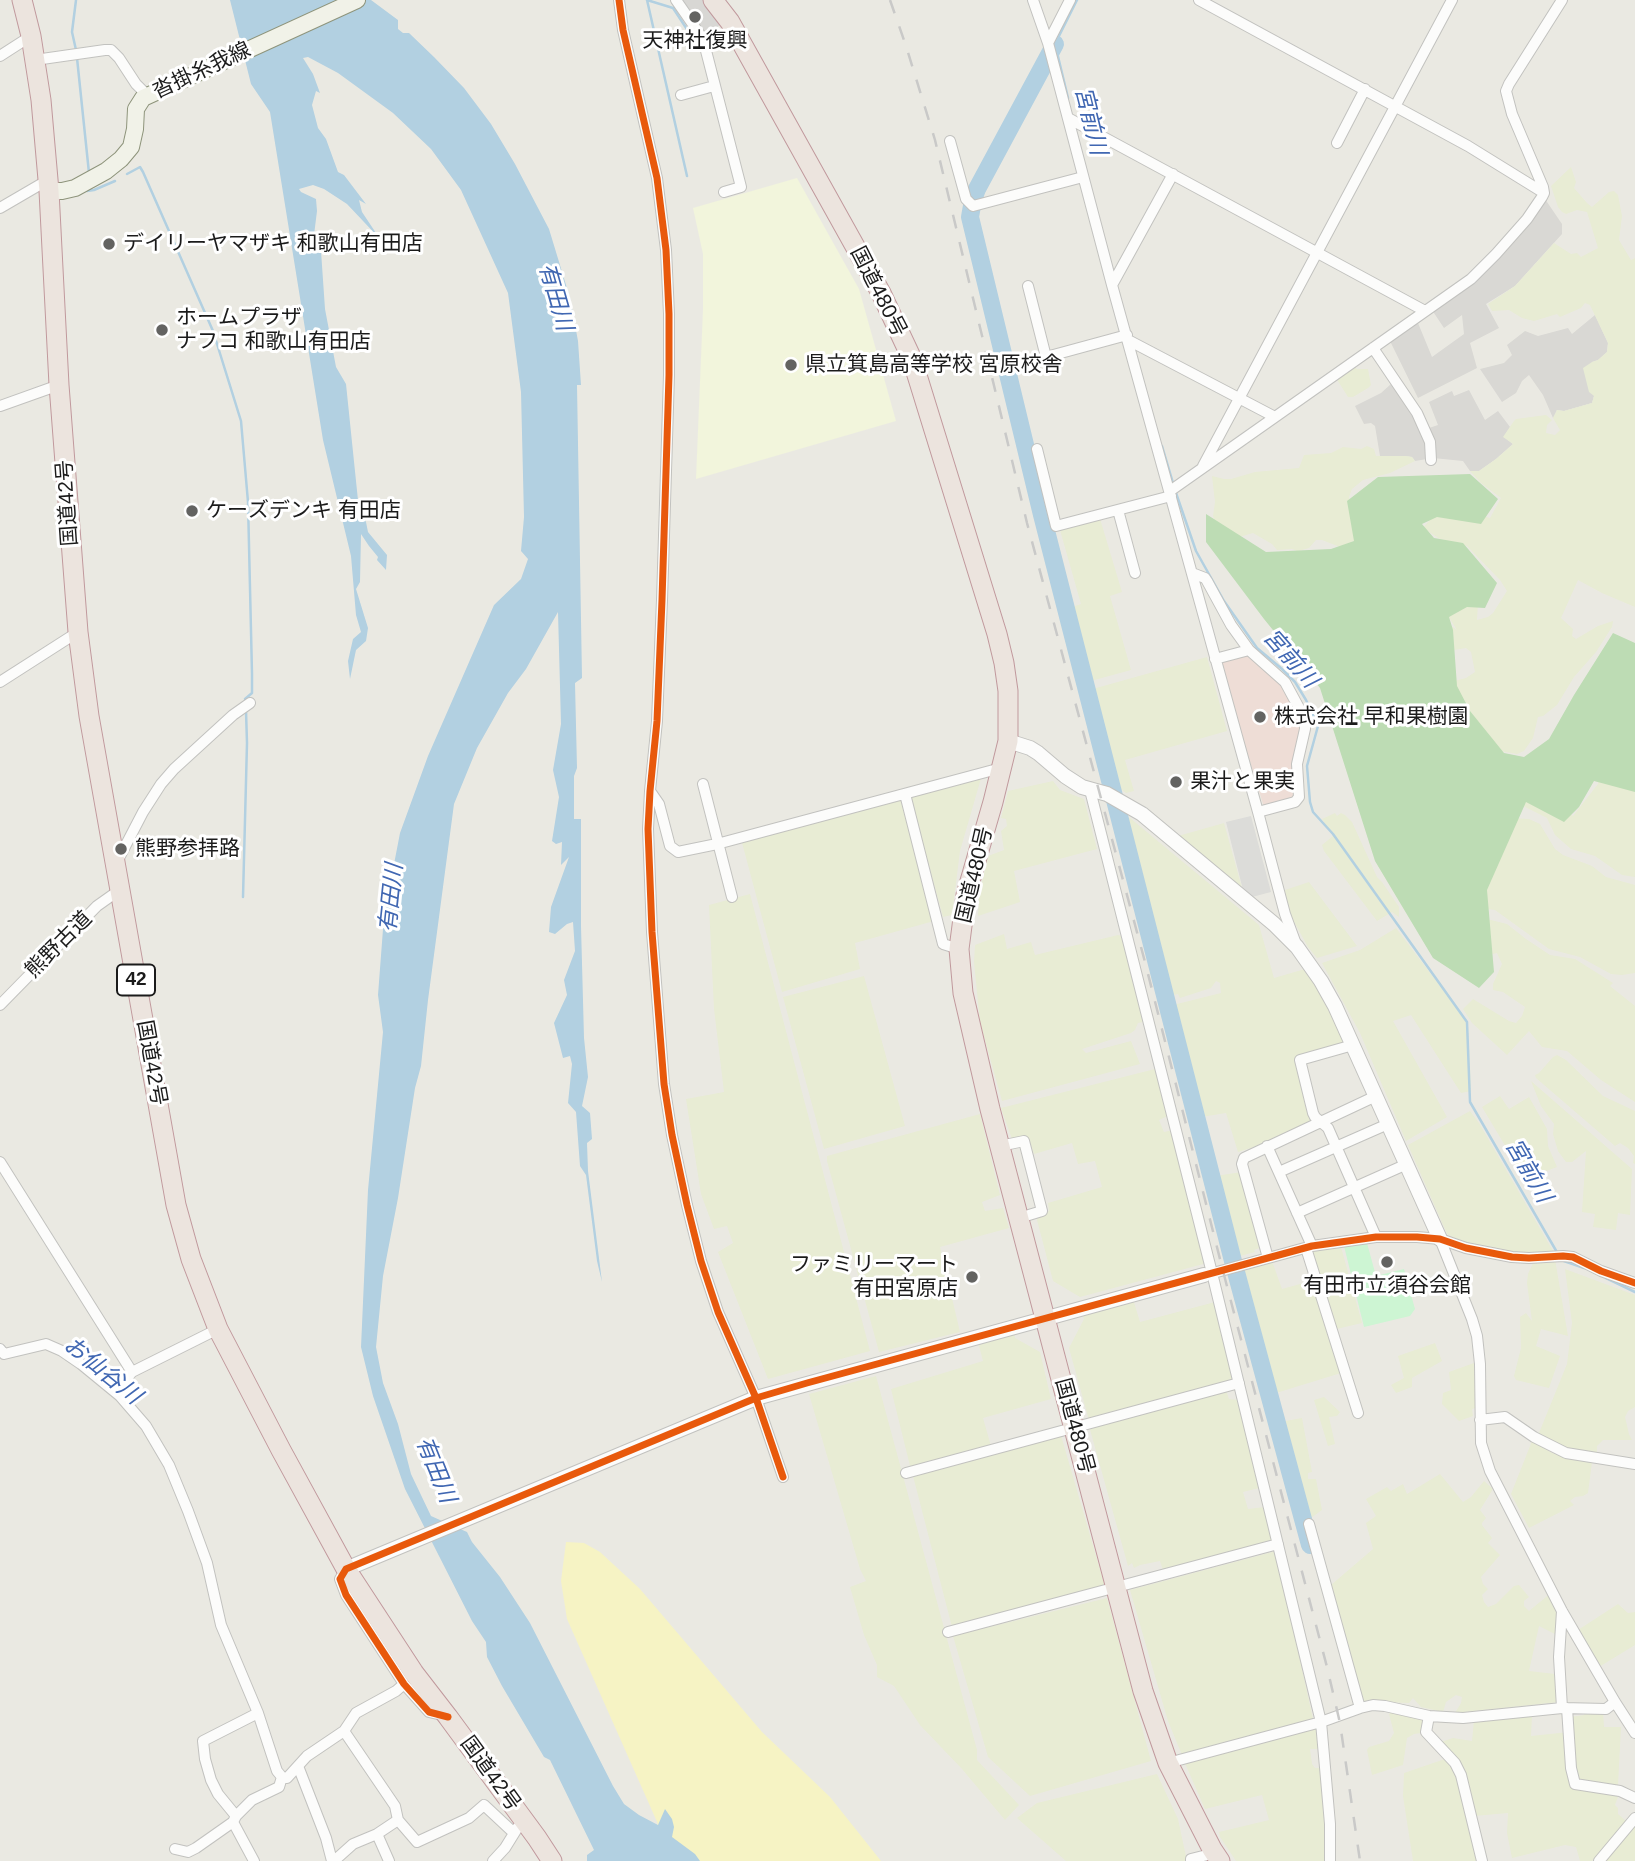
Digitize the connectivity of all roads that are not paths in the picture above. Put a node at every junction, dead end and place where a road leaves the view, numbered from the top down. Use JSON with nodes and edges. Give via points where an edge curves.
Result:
{"nodes":[{"id":1,"x":22,"y":0,"type":"edge"},
{"id":2,"x":357,"y":0,"type":"edge"},
{"id":3,"x":619,"y":0,"type":"edge"},
{"id":4,"x":676,"y":0,"type":"edge"},
{"id":5,"x":713,"y":0,"type":"edge"},
{"id":6,"x":720,"y":0,"type":"edge"},
{"id":7,"x":1033,"y":0,"type":"edge"},
{"id":8,"x":1070,"y":0,"type":"edge"},
{"id":9,"x":1199,"y":0,"type":"edge"},
{"id":10,"x":1452,"y":0,"type":"edge"},
{"id":11,"x":1562,"y":0,"type":"edge"},
{"id":12,"x":730,"y":22,"type":"junction"},
{"id":13,"x":31,"y":36,"type":"junction"},
{"id":14,"x":1048,"y":43,"type":"junction"},
{"id":15,"x":0,"y":56,"type":"edge"},
{"id":16,"x":35,"y":60,"type":"junction"},
{"id":17,"x":714,"y":86,"type":"junction"},
{"id":18,"x":1365,"y":89,"type":"junction"},
{"id":19,"x":151,"y":94,"type":"junction"},
{"id":20,"x":681,"y":95,"type":"dead end"},
{"id":21,"x":1395,"y":106,"type":"junction"},
{"id":22,"x":1068,"y":118,"type":"junction"},
{"id":23,"x":950,"y":141,"type":"dead end"},
{"id":24,"x":1337,"y":143,"type":"dead end"},
{"id":25,"x":1173,"y":174,"type":"junction"},
{"id":26,"x":1083,"y":177,"type":"junction"},
{"id":27,"x":48,"y":186,"type":"junction"},
{"id":28,"x":724,"y":192,"type":"dead end"},
{"id":29,"x":1544,"y":193,"type":"junction"},
{"id":30,"x":0,"y":208,"type":"edge"},
{"id":31,"x":1317,"y":251,"type":"junction"},
{"id":32,"x":1112,"y":285,"type":"junction"},
{"id":33,"x":1028,"y":286,"type":"dead end"},
{"id":34,"x":1425,"y":311,"type":"junction"},
{"id":35,"x":1127,"y":338,"type":"junction"},
{"id":36,"x":1373,"y":348,"type":"junction"},
{"id":37,"x":59,"y":385,"type":"junction"},
{"id":38,"x":1238,"y":398,"type":"junction"},
{"id":39,"x":0,"y":406,"type":"edge"},
{"id":40,"x":1275,"y":417,"type":"junction"},
{"id":41,"x":1037,"y":449,"type":"dead end"},
{"id":42,"x":1431,"y":460,"type":"dead end"},
{"id":43,"x":1201,"y":468,"type":"junction"},
{"id":44,"x":1171,"y":493,"type":"junction"},
{"id":45,"x":1118,"y":510,"type":"junction"},
{"id":46,"x":1135,"y":573,"type":"dead end"},
{"id":47,"x":1192,"y":573,"type":"junction"},
{"id":48,"x":78,"y":632,"type":"junction"},
{"id":49,"x":1249,"y":650,"type":"junction"},
{"id":50,"x":1215,"y":659,"type":"junction"},
{"id":51,"x":0,"y":682,"type":"edge"},
{"id":52,"x":250,"y":704,"type":"dead end"},
{"id":53,"x":1008,"y":741,"type":"junction"},
{"id":54,"x":1002,"y":768,"type":"junction"},
{"id":55,"x":703,"y":784,"type":"dead end"},
{"id":56,"x":1090,"y":790,"type":"junction"},
{"id":57,"x":650,"y":791,"type":"junction"},
{"id":58,"x":905,"y":794,"type":"junction"},
{"id":59,"x":1258,"y":812,"type":"junction"},
{"id":60,"x":717,"y":844,"type":"junction"},
{"id":61,"x":116,"y":863,"type":"junction"},
{"id":62,"x":121,"y":888,"type":"junction"},
{"id":63,"x":732,"y":897,"type":"dead end"},
{"id":64,"x":1297,"y":947,"type":"junction"},
{"id":65,"x":959,"y":949,"type":"junction"},
{"id":66,"x":0,"y":1005,"type":"edge"},
{"id":67,"x":1353,"y":1045,"type":"junction"},
{"id":68,"x":1376,"y":1097,"type":"junction"},
{"id":69,"x":1322,"y":1122,"type":"junction"},
{"id":70,"x":1388,"y":1124,"type":"junction"},
{"id":71,"x":1267,"y":1146,"type":"junction"},
{"id":72,"x":1336,"y":1146,"type":"junction"},
{"id":73,"x":0,"y":1161,"type":"edge"},
{"id":74,"x":1406,"y":1164,"type":"junction"},
{"id":75,"x":1279,"y":1172,"type":"junction"},
{"id":76,"x":1354,"y":1188,"type":"junction"},
{"id":77,"x":1297,"y":1213,"type":"junction"},
{"id":78,"x":1376,"y":1237,"type":"junction"},
{"id":79,"x":1440,"y":1239,"type":"junction"},
{"id":80,"x":1309,"y":1247,"type":"junction"},
{"id":81,"x":1268,"y":1258,"type":"junction"},
{"id":82,"x":1208,"y":1274,"type":"junction"},
{"id":83,"x":1635,"y":1283,"type":"edge"},
{"id":84,"x":1046,"y":1319,"type":"junction"},
{"id":85,"x":218,"y":1329,"type":"junction"},
{"id":86,"x":0,"y":1349,"type":"edge"},
{"id":87,"x":132,"y":1372,"type":"junction"},
{"id":88,"x":1239,"y":1383,"type":"junction"},
{"id":89,"x":120,"y":1396,"type":"junction"},
{"id":90,"x":755,"y":1398,"type":"junction"},
{"id":91,"x":1358,"y":1413,"type":"dead end"},
{"id":92,"x":1480,"y":1420,"type":"junction"},
{"id":93,"x":1074,"y":1426,"type":"junction"},
{"id":94,"x":1635,"y":1464,"type":"edge"},
{"id":95,"x":906,"y":1473,"type":"dead end"},
{"id":96,"x":783,"y":1477,"type":"dead end"},
{"id":97,"x":1309,"y":1524,"type":"dead end"},
{"id":98,"x":1278,"y":1544,"type":"junction"},
{"id":99,"x":346,"y":1569,"type":"junction"},
{"id":100,"x":1116,"y":1587,"type":"junction"},
{"id":101,"x":1562,"y":1611,"type":"junction"},
{"id":102,"x":948,"y":1632,"type":"dead end"},
{"id":103,"x":404,"y":1684,"type":"junction"},
{"id":104,"x":1615,"y":1702,"type":"junction"},
{"id":105,"x":1360,"y":1708,"type":"junction"},
{"id":106,"x":1564,"y":1708,"type":"junction"},
{"id":107,"x":258,"y":1713,"type":"junction"},
{"id":108,"x":1429,"y":1716,"type":"junction"},
{"id":109,"x":448,"y":1717,"type":"junction"},
{"id":110,"x":1321,"y":1722,"type":"junction"},
{"id":111,"x":344,"y":1731,"type":"junction"},
{"id":112,"x":1635,"y":1733,"type":"edge"},
{"id":113,"x":1168,"y":1763,"type":"junction"},
{"id":114,"x":298,"y":1766,"type":"junction"},
{"id":115,"x":282,"y":1777,"type":"junction"},
{"id":116,"x":1635,"y":1798,"type":"edge"},
{"id":117,"x":1635,"y":1818,"type":"edge"},
{"id":118,"x":234,"y":1819,"type":"junction"},
{"id":119,"x":398,"y":1819,"type":"junction"},
{"id":120,"x":518,"y":1826,"type":"junction"},
{"id":121,"x":377,"y":1833,"type":"junction"},
{"id":122,"x":175,"y":1849,"type":"dead end"},
{"id":123,"x":1216,"y":1855,"type":"edge"},
{"id":124,"x":254,"y":1861,"type":"edge"},
{"id":125,"x":333,"y":1861,"type":"edge"},
{"id":126,"x":389,"y":1861,"type":"edge"},
{"id":127,"x":493,"y":1861,"type":"edge"},
{"id":128,"x":552,"y":1861,"type":"edge"},
{"id":129,"x":1191,"y":1861,"type":"edge"},
{"id":130,"x":1330,"y":1861,"type":"edge"},
{"id":131,"x":1482,"y":1861,"type":"edge"},
{"id":132,"x":1599,"y":1861,"type":"edge"}],
"edges":[{"from":1,"to":13,"type":"highway","name":"国道42号","number":"42"},
{"from":2,"to":19,"type":"main road","name":"沓掛糸我線"},
{"from":3,"to":57,"type":"street","via":[[657,178],[669,314],[660,653]]},
{"from":4,"to":17,"type":"street","via":[[703,39]]},
{"from":5,"to":12,"type":"highway","name":"国道480号"},
{"from":6,"to":12,"type":"street"},
{"from":7,"to":14,"type":"street"},
{"from":8,"to":14,"type":"street"},
{"from":9,"to":18,"type":"street"},
{"from":10,"to":21,"type":"street"},
{"from":11,"to":29,"type":"street","via":[[1506,91]]},
{"from":12,"to":53,"type":"highway","name":"国道480号","via":[[881,293],[912,359],[997,634],[1008,691]]},
{"from":13,"to":15,"type":"street"},
{"from":13,"to":16,"type":"highway","name":"国道42号","number":"42"},
{"from":14,"to":22,"type":"street"},
{"from":16,"to":19,"type":"street","via":[[111,50],[136,84]]},
{"from":16,"to":27,"type":"highway","name":"国道42号","number":"42"},
{"from":17,"to":20,"type":"street"},
{"from":17,"to":28,"type":"street","via":[[741,187]]},
{"from":18,"to":21,"type":"street"},
{"from":18,"to":24,"type":"street"},
{"from":19,"to":27,"type":"main road","name":"沓掛糸我線","via":[[136,109],[134,138],[121,159],[75,188],[62,191]]},
{"from":21,"to":29,"type":"street"},
{"from":21,"to":31,"type":"street"},
{"from":22,"to":25,"type":"street"},
{"from":22,"to":26,"type":"street"},
{"from":23,"to":26,"type":"street","via":[[966,200],[973,206]]},
{"from":25,"to":31,"type":"street"},
{"from":25,"to":32,"type":"street"},
{"from":26,"to":32,"type":"street"},
{"from":27,"to":30,"type":"street"},
{"from":27,"to":37,"type":"highway","name":"国道42号","number":"42"},
{"from":29,"to":34,"type":"street","via":[[1482,269]]},
{"from":31,"to":34,"type":"street"},
{"from":31,"to":38,"type":"street"},
{"from":32,"to":35,"type":"street"},
{"from":33,"to":35,"type":"street","via":[[1046,357]]},
{"from":34,"to":36,"type":"street"},
{"from":35,"to":38,"type":"street"},
{"from":35,"to":44,"type":"street"},
{"from":36,"to":40,"type":"street"},
{"from":36,"to":42,"type":"street","via":[[1417,413],[1430,442]]},
{"from":37,"to":39,"type":"street"},
{"from":37,"to":48,"type":"highway","name":"国道42号","number":"42"},
{"from":38,"to":40,"type":"street"},
{"from":38,"to":43,"type":"street"},
{"from":40,"to":43,"type":"street"},
{"from":41,"to":45,"type":"street","via":[[1056,526]]},
{"from":43,"to":44,"type":"street"},
{"from":44,"to":45,"type":"street"},
{"from":44,"to":47,"type":"street"},
{"from":45,"to":46,"type":"street"},
{"from":47,"to":49,"type":"street","via":[[1205,578]]},
{"from":47,"to":50,"type":"street"},
{"from":48,"to":51,"type":"street"},
{"from":48,"to":61,"type":"highway","name":"国道42号","number":"42"},
{"from":49,"to":50,"type":"street"},
{"from":49,"to":59,"type":"street","via":[[1285,681],[1306,723],[1297,764],[1299,797]]},
{"from":50,"to":59,"type":"street"},
{"from":52,"to":61,"type":"street","via":[[160,785]]},
{"from":53,"to":54,"type":"highway","name":"国道480号"},
{"from":53,"to":56,"type":"street","via":[[1030,748]]},
{"from":54,"to":58,"type":"street"},
{"from":54,"to":65,"type":"highway","name":"国道480号","via":[[966,895]]},
{"from":55,"to":60,"type":"street"},
{"from":56,"to":64,"type":"street","via":[[1107,794],[1152,821]]},
{"from":56,"to":82,"type":"street"},
{"from":57,"to":60,"type":"street","via":[[659,804],[673,849],[678,852]]},
{"from":57,"to":90,"type":"street","via":[[652,932],[672,1135],[701,1261]]},
{"from":58,"to":60,"type":"street"},
{"from":58,"to":65,"type":"street","via":[[943,944]]},
{"from":59,"to":64,"type":"street"},
{"from":60,"to":63,"type":"street"},
{"from":61,"to":62,"type":"highway","name":"国道42号","number":"42"},
{"from":62,"to":66,"type":"street","name":"熊野古道","via":[[97,906]]},
{"from":62,"to":85,"type":"highway","name":"国道42号","number":"42","via":[[176,1205]]},
{"from":64,"to":67,"type":"street","via":[[1328,993]]},
{"from":65,"to":84,"type":"highway","name":"国道480号","via":[[976,1051]]},
{"from":67,"to":68,"type":"street"},
{"from":67,"to":69,"type":"street","via":[[1300,1060],[1313,1113]]},
{"from":68,"to":69,"type":"street"},
{"from":68,"to":70,"type":"street"},
{"from":69,"to":71,"type":"street"},
{"from":69,"to":72,"type":"street"},
{"from":70,"to":72,"type":"street"},
{"from":70,"to":74,"type":"street"},
{"from":71,"to":75,"type":"street"},
{"from":71,"to":81,"type":"street","via":[[1242,1161]]},
{"from":72,"to":75,"type":"street"},
{"from":72,"to":76,"type":"street"},
{"from":73,"to":87,"type":"street"},
{"from":74,"to":76,"type":"street"},
{"from":74,"to":79,"type":"street"},
{"from":75,"to":77,"type":"street"},
{"from":76,"to":77,"type":"street"},
{"from":76,"to":78,"type":"street"},
{"from":77,"to":80,"type":"street"},
{"from":78,"to":79,"type":"street"},
{"from":78,"to":80,"type":"street"},
{"from":79,"to":83,"type":"street","via":[[1512,1257],[1573,1257]]},
{"from":79,"to":92,"type":"street","via":[[1477,1336]]},
{"from":80,"to":81,"type":"street"},
{"from":80,"to":91,"type":"street"},
{"from":81,"to":82,"type":"street"},
{"from":82,"to":84,"type":"street"},
{"from":82,"to":88,"type":"street"},
{"from":84,"to":90,"type":"street"},
{"from":84,"to":93,"type":"highway","name":"国道480号"},
{"from":85,"to":87,"type":"street"},
{"from":85,"to":99,"type":"highway","name":"国道42号","number":"42"},
{"from":86,"to":89,"type":"street","via":[[5,1354],[46,1344],[81,1364]]},
{"from":87,"to":89,"type":"street","via":[[122,1384]]},
{"from":88,"to":93,"type":"street"},
{"from":88,"to":98,"type":"street"},
{"from":89,"to":107,"type":"street","via":[[146,1426],[169,1465],[207,1563],[221,1625]]},
{"from":90,"to":96,"type":"street"},
{"from":90,"to":99,"type":"street"},
{"from":92,"to":94,"type":"street","via":[[1505,1417],[1566,1453]]},
{"from":92,"to":101,"type":"street","via":[[1490,1471]]},
{"from":93,"to":95,"type":"street"},
{"from":93,"to":100,"type":"highway","name":"国道480号"},
{"from":97,"to":105,"type":"street"},
{"from":98,"to":100,"type":"street"},
{"from":98,"to":110,"type":"street"},
{"from":99,"to":103,"type":"street","via":[[340,1579],[346,1595]]},
{"from":99,"to":109,"type":"highway","name":"国道42号","number":"42"},
{"from":100,"to":102,"type":"street"},
{"from":100,"to":113,"type":"highway","name":"国道480号","via":[[1143,1691]]},
{"from":101,"to":104,"type":"street"},
{"from":101,"to":106,"type":"street","via":[[1559,1657]]},
{"from":103,"to":109,"type":"street","via":[[429,1712]]},
{"from":103,"to":111,"type":"street","via":[[356,1713]]},
{"from":104,"to":106,"type":"street","via":[[1606,1709]]},
{"from":104,"to":112,"type":"street"},
{"from":105,"to":108,"type":"street","via":[[1385,1706]]},
{"from":105,"to":110,"type":"street"},
{"from":106,"to":108,"type":"street","via":[[1463,1718]]},
{"from":106,"to":116,"type":"street","via":[[1575,1784]]},
{"from":107,"to":115,"type":"street"},
{"from":107,"to":118,"type":"street","via":[[203,1741],[211,1780]]},
{"from":108,"to":131,"type":"street","via":[[1426,1732],[1461,1775]]},
{"from":109,"to":120,"type":"highway","name":"国道42号","number":"42"},
{"from":110,"to":113,"type":"street"},
{"from":110,"to":130,"type":"street"},
{"from":111,"to":114,"type":"street"},
{"from":111,"to":119,"type":"street","via":[[395,1806]]},
{"from":113,"to":123,"type":"highway","name":"国道480号"},
{"from":114,"to":115,"type":"street"},
{"from":114,"to":125,"type":"street"},
{"from":115,"to":118,"type":"street","via":[[279,1787],[252,1800]]},
{"from":117,"to":132,"type":"street"},
{"from":118,"to":122,"type":"street","via":[[196,1848],[188,1852]]},
{"from":118,"to":124,"type":"street"},
{"from":119,"to":120,"type":"street","via":[[417,1842],[469,1818],[484,1805]]},
{"from":119,"to":121,"type":"street"},
{"from":120,"to":127,"type":"street"},
{"from":120,"to":128,"type":"highway","name":"国道42号","number":"42"},
{"from":121,"to":125,"type":"street","via":[[353,1844]]},
{"from":121,"to":126,"type":"street"},
{"from":123,"to":129,"type":"street"}]}
